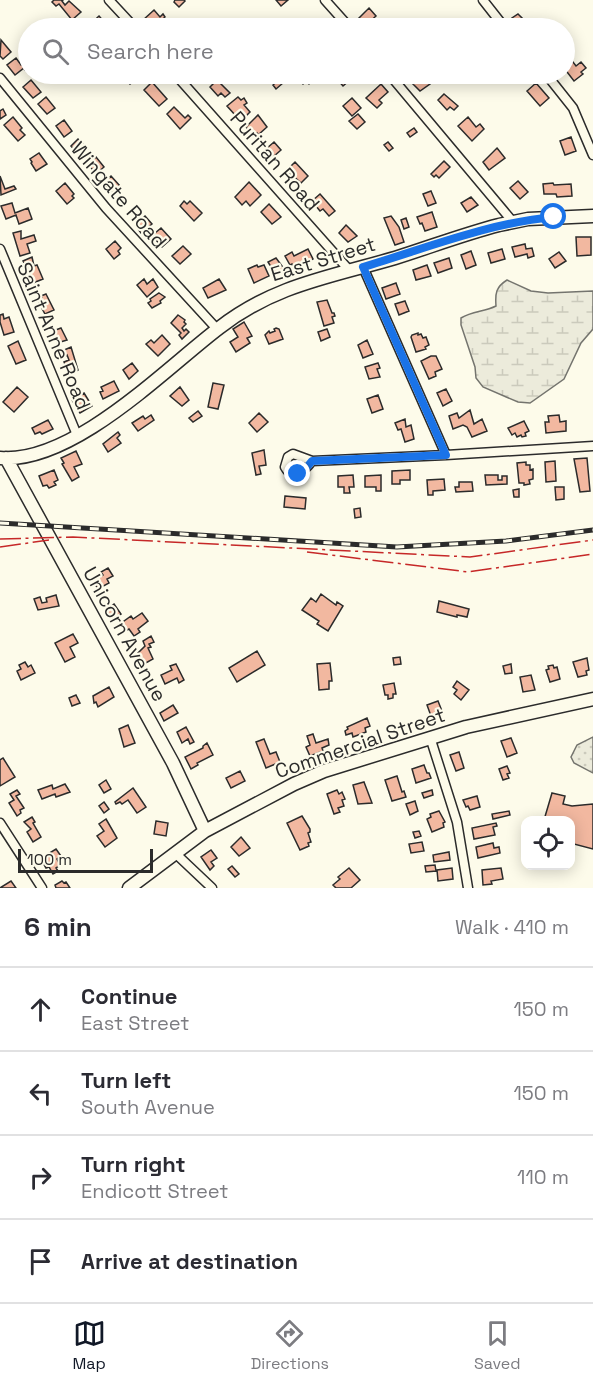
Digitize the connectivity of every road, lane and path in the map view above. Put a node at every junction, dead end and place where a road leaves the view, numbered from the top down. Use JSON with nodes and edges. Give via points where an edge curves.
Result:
{"nodes":[{"id":1,"x":109,"y":0,"type":"edge"},
{"id":2,"x":325,"y":0,"type":"edge"},
{"id":3,"x":483,"y":0,"type":"edge"},
{"id":4,"x":126,"y":18,"type":"edge"},
{"id":5,"x":341,"y":18,"type":"edge"},
{"id":6,"x":497,"y":18,"type":"edge"},
{"id":7,"x":0,"y":78,"type":"edge"},
{"id":8,"x":184,"y":84,"type":"edge"},
{"id":9,"x":397,"y":84,"type":"edge"},
{"id":10,"x":554,"y":84,"type":"edge"},
{"id":11,"x":593,"y":155,"type":"edge"},
{"id":12,"x":593,"y":216,"type":"edge"},
{"id":13,"x":513,"y":222,"type":"junction"},
{"id":14,"x":0,"y":249,"type":"edge"},
{"id":15,"x":363,"y":267,"type":"junction"},
{"id":16,"x":349,"y":270,"type":"junction"},
{"id":17,"x":217,"y":329,"type":"junction"},
{"id":18,"x":77,"y":435,"type":"junction"},
{"id":19,"x":593,"y":446,"type":"edge"},
{"id":20,"x":446,"y":455,"type":"junction"},
{"id":21,"x":3,"y":458,"type":"edge"},
{"id":22,"x":312,"y":461,"type":"dead end"},
{"id":23,"x":593,"y":699,"type":"edge"},
{"id":24,"x":430,"y":737,"type":"junction"},
{"id":25,"x":0,"y":823,"type":"edge"},
{"id":26,"x":205,"y":831,"type":"junction"},
{"id":27,"x":175,"y":853,"type":"junction"},
{"id":28,"x":42,"y":888,"type":"edge"},
{"id":29,"x":129,"y":888,"type":"edge"},
{"id":30,"x":212,"y":888,"type":"edge"},
{"id":31,"x":468,"y":888,"type":"edge"}],
"edges":[{"from":1,"to":4,"type":"street"},
{"from":2,"to":5,"type":"street"},
{"from":3,"to":6,"type":"street"},
{"from":7,"to":17,"type":"street","name":"Wingate Road","via":[[106,208]]},
{"from":8,"to":16,"type":"street","name":"Puritan Road"},
{"from":9,"to":13,"type":"street"},
{"from":10,"to":11,"type":"street","via":[[573,108]]},
{"from":12,"to":13,"type":"street","name":"East Street"},
{"from":13,"to":15,"type":"street","name":"East Street"},
{"from":14,"to":18,"type":"street","name":"Saint Anne Road"},
{"from":15,"to":16,"type":"street","name":"East Street"},
{"from":15,"to":20,"type":"street"},
{"from":16,"to":17,"type":"street","name":"East Street","via":[[265,298]]},
{"from":17,"to":18,"type":"street","name":"East Street","via":[[158,380]]},
{"from":18,"to":21,"type":"street","name":"East Street","via":[[37,453]]},
{"from":19,"to":20,"type":"street"},
{"from":20,"to":22,"type":"street"},
{"from":21,"to":26,"type":"street","name":"Unicorn Avenue","via":[[169,757]]},
{"from":23,"to":24,"type":"street","name":"Commercial Street"},
{"from":24,"to":26,"type":"street","name":"Commercial Street","via":[[294,783]]},
{"from":24,"to":31,"type":"street","via":[[457,822]]},
{"from":25,"to":28,"type":"street"},
{"from":26,"to":27,"type":"street","name":"Commercial Street"},
{"from":27,"to":29,"type":"street","name":"Commercial Street"},
{"from":27,"to":30,"type":"street"}]}
